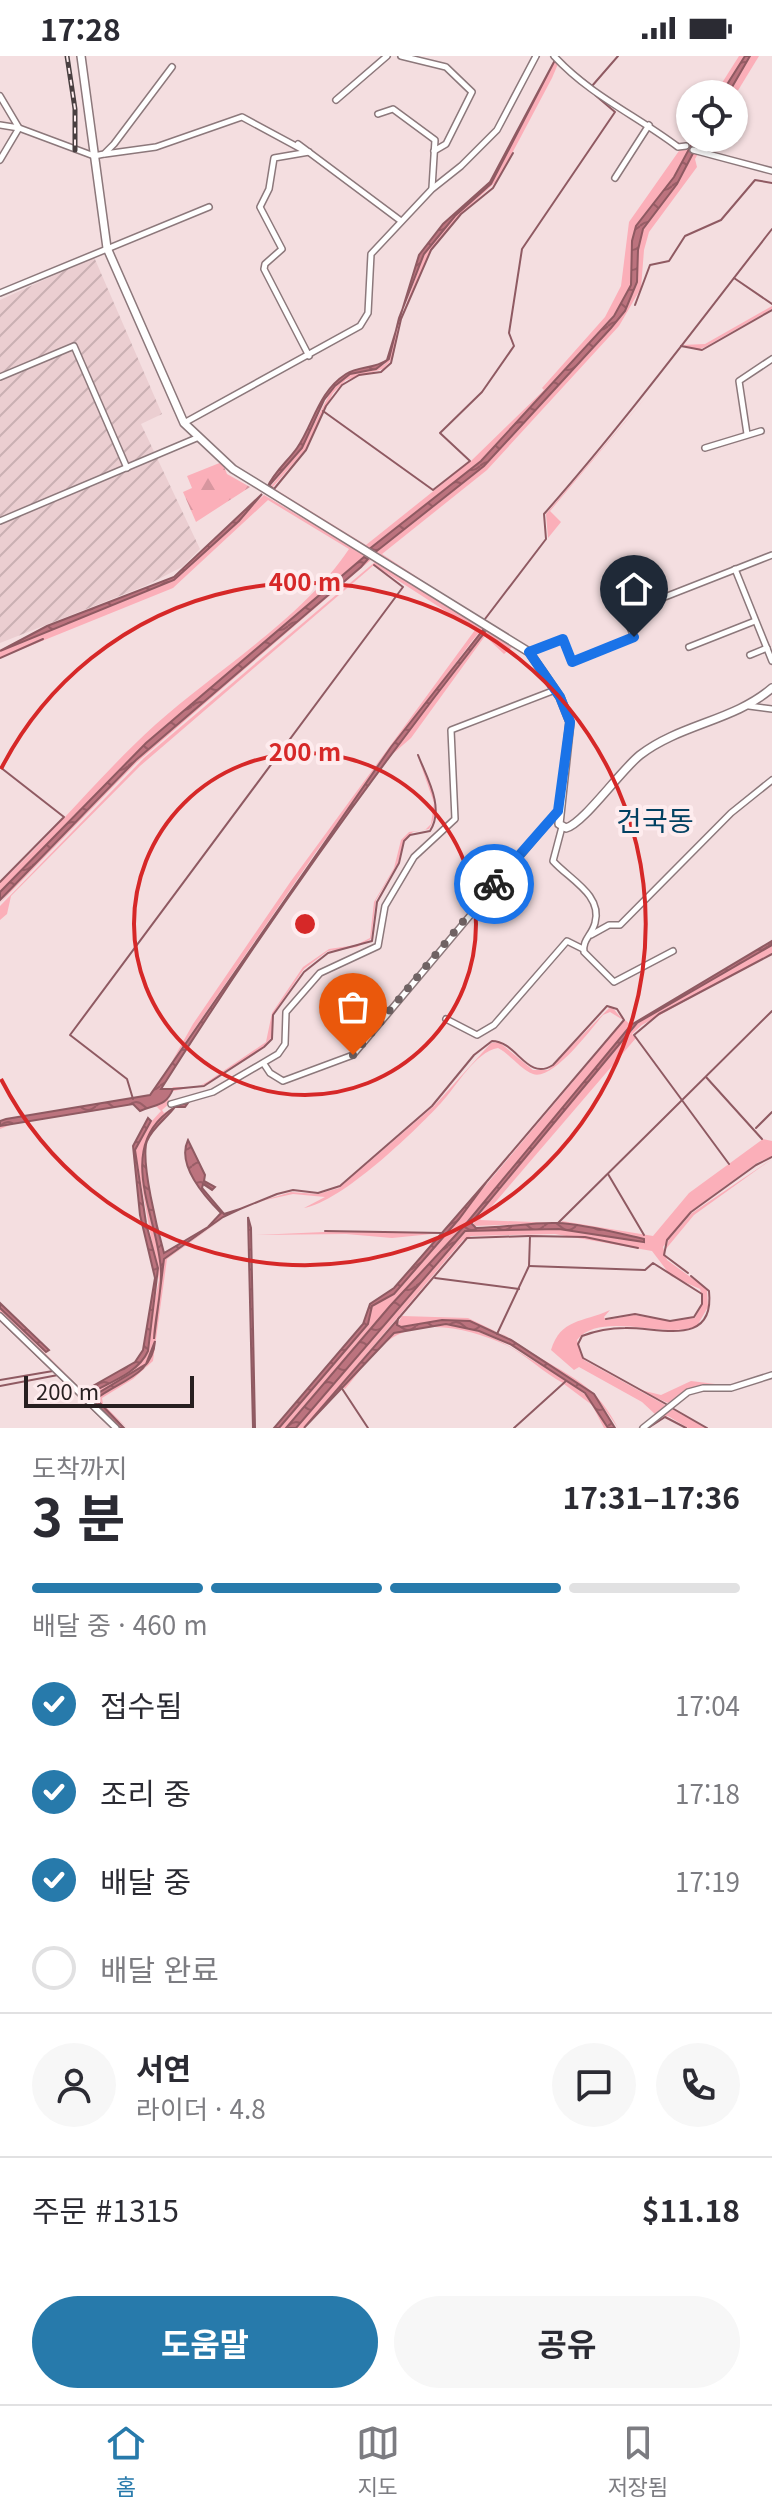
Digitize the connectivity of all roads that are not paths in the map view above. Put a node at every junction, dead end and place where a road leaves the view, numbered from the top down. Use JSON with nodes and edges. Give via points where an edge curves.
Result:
{"nodes":[{"id":1,"x":81,"y":56,"type":"edge"},
{"id":2,"x":387,"y":56,"type":"edge"},
{"id":3,"x":401,"y":56,"type":"edge"},
{"id":4,"x":536,"y":56,"type":"edge"},
{"id":5,"x":554,"y":56,"type":"edge"},
{"id":6,"x":172,"y":67,"type":"dead end"},
{"id":7,"x":0,"y":96,"type":"edge"},
{"id":8,"x":336,"y":100,"type":"dead end"},
{"id":9,"x":378,"y":114,"type":"dead end"},
{"id":10,"x":0,"y":125,"type":"edge"},
{"id":11,"x":649,"y":125,"type":"junction"},
{"id":12,"x":19,"y":128,"type":"junction"},
{"id":13,"x":298,"y":144,"type":"dead end"},
{"id":14,"x":676,"y":145,"type":"edge"},
{"id":15,"x":434,"y":151,"type":"junction"},
{"id":16,"x":309,"y":152,"type":"junction"},
{"id":17,"x":701,"y":152,"type":"edge"},
{"id":18,"x":104,"y":154,"type":"junction"},
{"id":19,"x":94,"y":156,"type":"junction"},
{"id":20,"x":0,"y":160,"type":"edge"},
{"id":21,"x":772,"y":171,"type":"edge"},
{"id":22,"x":615,"y":178,"type":"dead end"},
{"id":23,"x":432,"y":189,"type":"junction"},
{"id":24,"x":209,"y":207,"type":"dead end"},
{"id":25,"x":401,"y":221,"type":"junction"},
{"id":26,"x":107,"y":248,"type":"junction"},
{"id":27,"x":0,"y":293,"type":"edge"},
{"id":28,"x":309,"y":356,"type":"junction"},
{"id":29,"x":772,"y":359,"type":"edge"},
{"id":30,"x":0,"y":377,"type":"edge"},
{"id":31,"x":184,"y":423,"type":"junction"},
{"id":32,"x":761,"y":431,"type":"dead end"},
{"id":33,"x":747,"y":434,"type":"junction"},
{"id":34,"x":199,"y":437,"type":"junction"},
{"id":35,"x":705,"y":448,"type":"dead end"},
{"id":36,"x":127,"y":468,"type":"junction"},
{"id":37,"x":0,"y":521,"type":"edge"},
{"id":38,"x":772,"y":555,"type":"edge"},
{"id":39,"x":735,"y":569,"type":"junction"},
{"id":40,"x":755,"y":621,"type":"junction"},
{"id":41,"x":689,"y":647,"type":"dead end"},
{"id":42,"x":767,"y":648,"type":"junction"},
{"id":43,"x":529,"y":652,"type":"junction"},
{"id":44,"x":750,"y":655,"type":"dead end"},
{"id":45,"x":772,"y":661,"type":"edge"},
{"id":46,"x":772,"y":688,"type":"edge"},
{"id":47,"x":556,"y":689,"type":"junction"},
{"id":48,"x":749,"y":706,"type":"junction"},
{"id":49,"x":772,"y":709,"type":"edge"},
{"id":50,"x":772,"y":780,"type":"edge"},
{"id":51,"x":558,"y":811,"type":"junction"},
{"id":52,"x":562,"y":827,"type":"junction"},
{"id":53,"x":589,"y":935,"type":"junction"},
{"id":54,"x":583,"y":949,"type":"junction"},
{"id":55,"x":673,"y":951,"type":"dead end"},
{"id":56,"x":446,"y":1019,"type":"dead end"},
{"id":57,"x":264,"y":1064,"type":"junction"},
{"id":58,"x":171,"y":1104,"type":"dead end"},
{"id":59,"x":0,"y":1316,"type":"edge"},
{"id":60,"x":772,"y":1375,"type":"edge"},
{"id":61,"x":116,"y":1428,"type":"edge"},
{"id":62,"x":643,"y":1428,"type":"edge"}],
"edges":[{"from":1,"to":19,"type":"street"},
{"from":2,"to":8,"type":"street"},
{"from":3,"to":15,"type":"street","via":[[446,67],[472,92],[446,144]]},
{"from":4,"to":23,"type":"street","via":[[497,130]]},
{"from":5,"to":11,"type":"street","via":[[617,109]]},
{"from":6,"to":18,"type":"street"},
{"from":7,"to":12,"type":"street"},
{"from":9,"to":15,"type":"street","via":[[393,109],[435,140]]},
{"from":10,"to":12,"type":"street"},
{"from":11,"to":14,"type":"street"},
{"from":11,"to":22,"type":"street"},
{"from":12,"to":19,"type":"street"},
{"from":12,"to":20,"type":"street"},
{"from":13,"to":16,"type":"street"},
{"from":15,"to":23,"type":"street"},
{"from":16,"to":18,"type":"street","via":[[242,117],[156,147]]},
{"from":16,"to":25,"type":"street"},
{"from":16,"to":28,"type":"street","via":[[274,158],[260,207],[282,249],[264,269]]},
{"from":17,"to":21,"type":"street"},
{"from":18,"to":19,"type":"street"},
{"from":19,"to":26,"type":"street"},
{"from":23,"to":25,"type":"street"},
{"from":24,"to":26,"type":"street"},
{"from":25,"to":28,"type":"street","via":[[371,254],[365,321]]},
{"from":26,"to":27,"type":"street"},
{"from":26,"to":31,"type":"street"},
{"from":28,"to":31,"type":"street"},
{"from":29,"to":33,"type":"street","via":[[739,381]]},
{"from":30,"to":36,"type":"street","via":[[74,346]]},
{"from":31,"to":34,"type":"street"},
{"from":32,"to":33,"type":"street"},
{"from":33,"to":35,"type":"street"},
{"from":34,"to":36,"type":"street"},
{"from":34,"to":43,"type":"street","via":[[233,469]]},
{"from":36,"to":37,"type":"street"},
{"from":38,"to":39,"type":"street"},
{"from":39,"to":40,"type":"street"},
{"from":39,"to":43,"type":"street","via":[[624,613],[634,637],[572,662],[563,639]]},
{"from":40,"to":41,"type":"street"},
{"from":40,"to":42,"type":"street"},
{"from":42,"to":44,"type":"street"},
{"from":42,"to":45,"type":"street"},
{"from":43,"to":47,"type":"street"},
{"from":46,"to":48,"type":"street"},
{"from":47,"to":51,"type":"street","via":[[570,722]]},
{"from":47,"to":57,"type":"street","via":[[451,730],[452,823],[423,845],[401,877],[385,906],[378,946],[320,973],[286,1012],[282,1050]]},
{"from":48,"to":49,"type":"street"},
{"from":48,"to":52,"type":"street","via":[[651,746],[579,823]]},
{"from":50,"to":53,"type":"street","via":[[749,796],[620,925]]},
{"from":51,"to":52,"type":"street"},
{"from":51,"to":57,"type":"street","via":[[353,1055],[283,1081]]},
{"from":52,"to":53,"type":"street","via":[[553,861],[590,895],[596,921]]},
{"from":53,"to":54,"type":"street"},
{"from":54,"to":55,"type":"street","via":[[614,982]]},
{"from":54,"to":56,"type":"street","via":[[567,941],[494,1025],[477,1035]]},
{"from":57,"to":58,"type":"street","via":[[213,1092]]},
{"from":59,"to":61,"type":"street"},
{"from":60,"to":62,"type":"street","via":[[731,1388],[695,1390]]}]}
